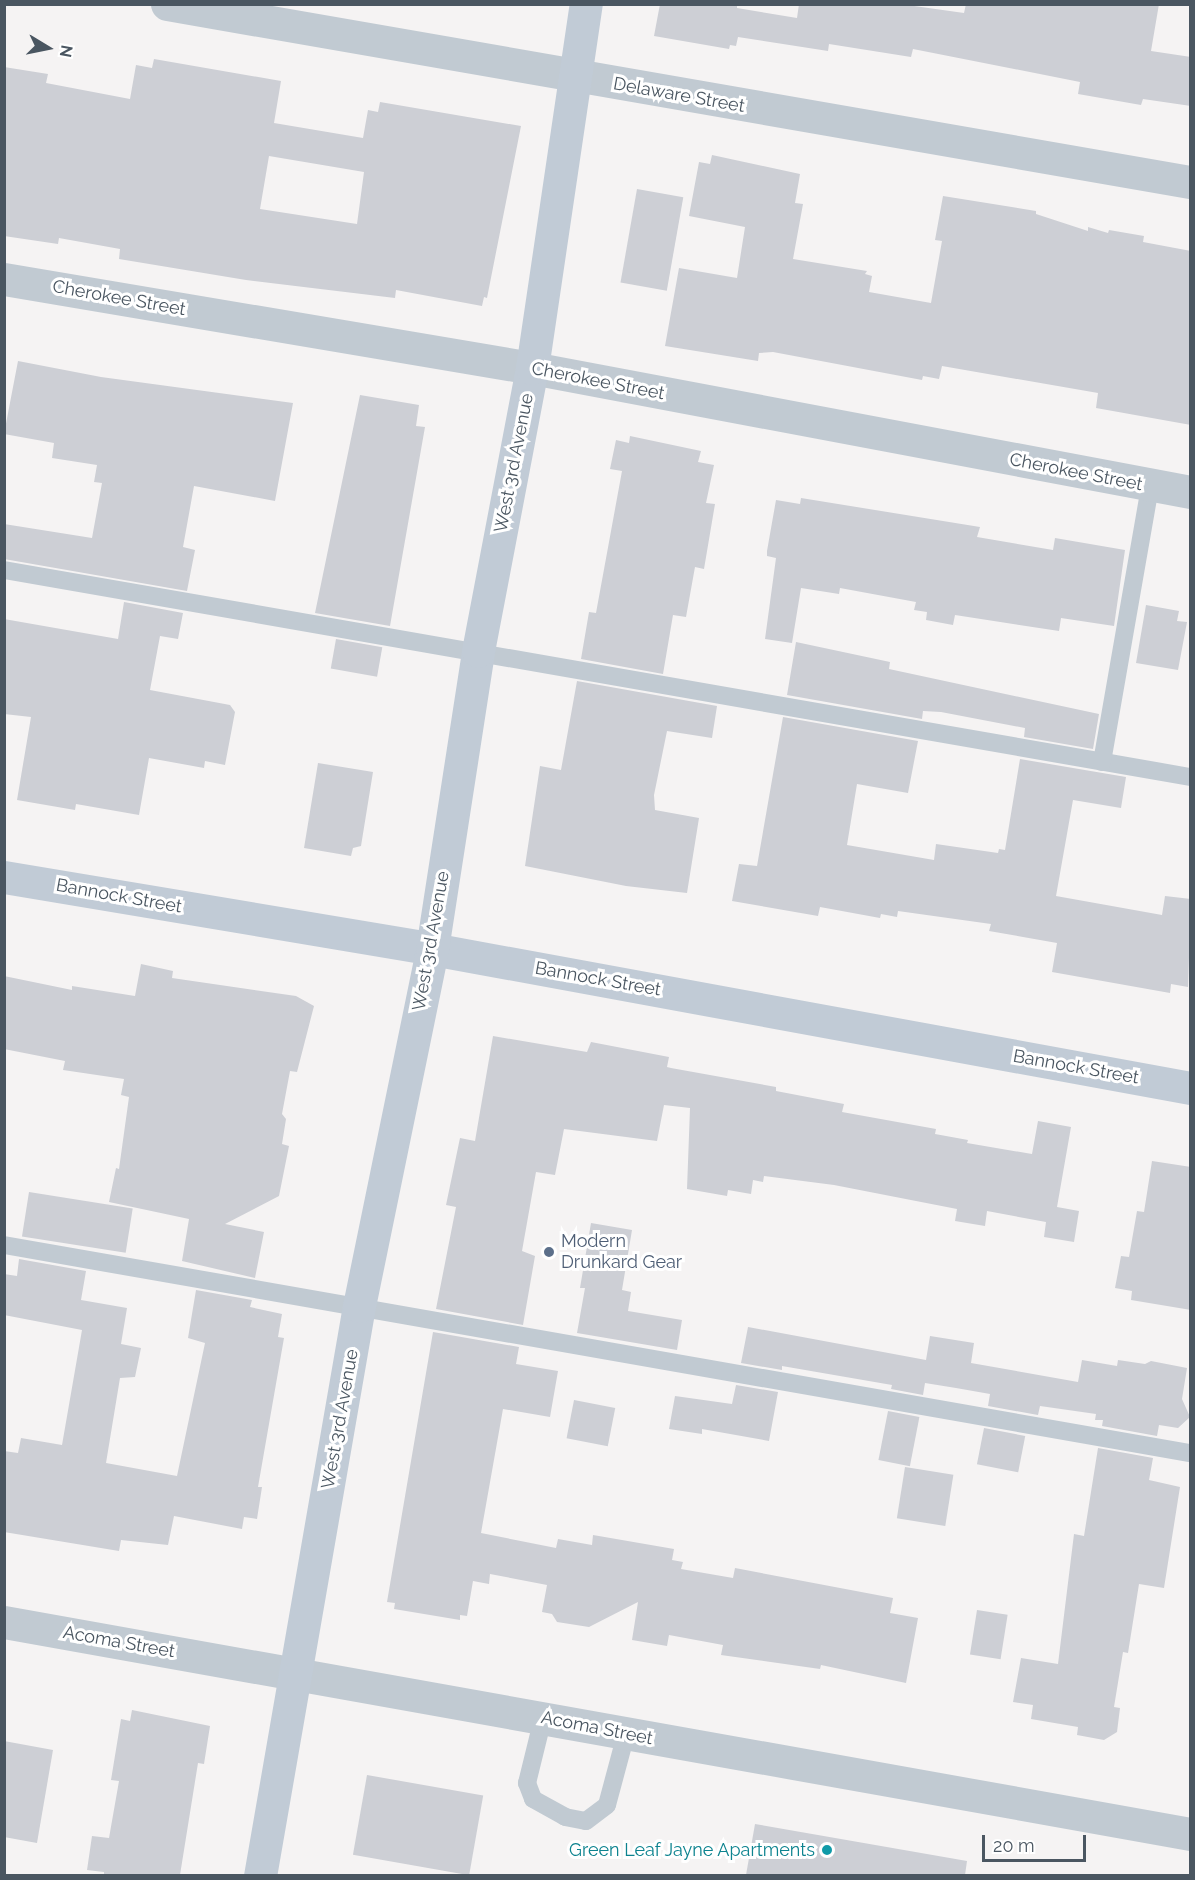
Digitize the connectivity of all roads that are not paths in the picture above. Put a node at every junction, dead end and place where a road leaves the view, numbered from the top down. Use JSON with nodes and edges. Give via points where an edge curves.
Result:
{"nodes":[{"id":1,"x":167,"y":4,"type":"edge"},
{"id":2,"x":586,"y":4,"type":"edge"},
{"id":3,"x":573,"y":76,"type":"junction"},
{"id":4,"x":1191,"y":182,"type":"edge"},
{"id":5,"x":4,"y":279,"type":"edge"},
{"id":6,"x":532,"y":368,"type":"junction"},
{"id":7,"x":1150,"y":486,"type":"junction"},
{"id":8,"x":1191,"y":492,"type":"edge"},
{"id":9,"x":4,"y":570,"type":"edge"},
{"id":10,"x":478,"y":651,"type":"junction"},
{"id":11,"x":1102,"y":762,"type":"junction"},
{"id":12,"x":1191,"y":777,"type":"edge"},
{"id":13,"x":4,"y":877,"type":"edge"},
{"id":14,"x":432,"y":949,"type":"junction"},
{"id":15,"x":1191,"y":1088,"type":"edge"},
{"id":16,"x":4,"y":1245,"type":"edge"},
{"id":17,"x":359,"y":1306,"type":"junction"},
{"id":18,"x":1191,"y":1453,"type":"edge"},
{"id":19,"x":4,"y":1622,"type":"edge"},
{"id":20,"x":296,"y":1673,"type":"junction"},
{"id":21,"x":543,"y":1718,"type":"junction"},
{"id":22,"x":626,"y":1734,"type":"junction"},
{"id":23,"x":1191,"y":1834,"type":"edge"},
{"id":24,"x":260,"y":1875,"type":"edge"}],
"edges":[{"from":1,"to":3,"type":"street","name":"Delaware Street"},
{"from":2,"to":3,"type":"street","name":"West 3rd Avenue"},
{"from":3,"to":4,"type":"street","name":"Delaware Street"},
{"from":3,"to":6,"type":"street","name":"West 3rd Avenue"},
{"from":5,"to":6,"type":"street","name":"Cherokee Street"},
{"from":6,"to":7,"type":"street","name":"Cherokee Street"},
{"from":6,"to":10,"type":"street","name":"West 3rd Avenue"},
{"from":7,"to":8,"type":"street","name":"Cherokee Street"},
{"from":7,"to":11,"type":"lane"},
{"from":9,"to":10,"type":"lane"},
{"from":10,"to":11,"type":"lane"},
{"from":10,"to":14,"type":"street","name":"West 3rd Avenue"},
{"from":11,"to":12,"type":"lane"},
{"from":13,"to":14,"type":"street","name":"Bannock Street"},
{"from":14,"to":15,"type":"street","name":"Bannock Street"},
{"from":14,"to":17,"type":"street","name":"West 3rd Avenue"},
{"from":16,"to":17,"type":"lane"},
{"from":17,"to":18,"type":"lane"},
{"from":17,"to":20,"type":"street","name":"West 3rd Avenue"},
{"from":19,"to":20,"type":"street","name":"Acoma Street"},
{"from":20,"to":21,"type":"street","name":"Acoma Street"},
{"from":20,"to":24,"type":"street","name":"West 3rd Avenue"},
{"from":21,"to":22,"type":"street","name":"Acoma Street"},
{"from":21,"to":22,"type":"lane","via":[[527,1783],[533,1799],[565,1817],[586,1821],[607,1805]]},
{"from":22,"to":23,"type":"street","name":"Acoma Street"}]}
